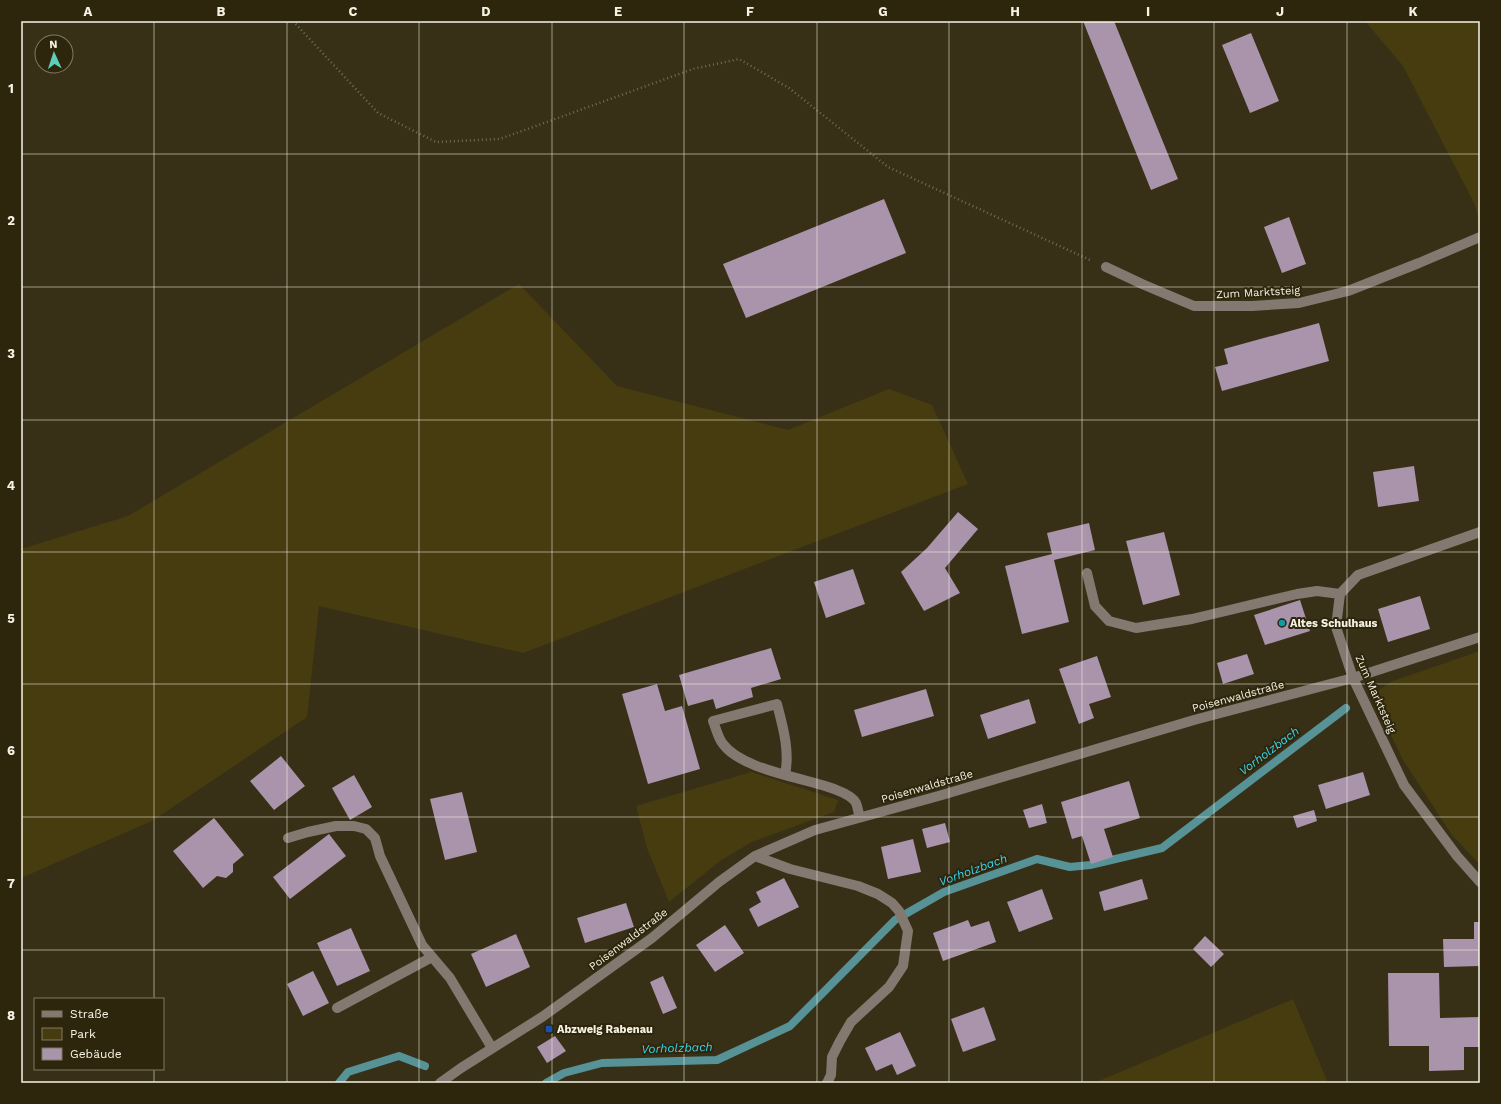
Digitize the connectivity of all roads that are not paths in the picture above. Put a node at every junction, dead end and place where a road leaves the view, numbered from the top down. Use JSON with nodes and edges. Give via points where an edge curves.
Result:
{"nodes":[{"id":1,"x":1480,"y":237,"type":"edge"},
{"id":2,"x":1106,"y":267,"type":"road end"},
{"id":3,"x":1480,"y":532,"type":"edge"},
{"id":4,"x":1086,"y":573,"type":"dead end"},
{"id":5,"x":1340,"y":594,"type":"junction"},
{"id":6,"x":1480,"y":637,"type":"edge"},
{"id":7,"x":1353,"y":678,"type":"junction"},
{"id":8,"x":784,"y":775,"type":"junction"},
{"id":9,"x":860,"y":818,"type":"junction"},
{"id":10,"x":288,"y":838,"type":"dead end"},
{"id":11,"x":755,"y":856,"type":"junction"},
{"id":12,"x":1480,"y":882,"type":"edge"},
{"id":13,"x":432,"y":957,"type":"junction"},
{"id":14,"x":338,"y":1008,"type":"dead end"},
{"id":15,"x":492,"y":1048,"type":"junction"},
{"id":16,"x":440,"y":1083,"type":"edge"},
{"id":17,"x":827,"y":1083,"type":"edge"}],
"edges":[{"from":1,"to":2,"type":"street","name":"Zum Marktsteig","via":[[1348,291],[1299,303],[1194,306]]},
{"from":3,"to":5,"type":"street","via":[[1358,576]]},
{"from":4,"to":5,"type":"street","via":[[1095,606],[1109,621],[1136,628],[1192,619],[1297,594],[1317,591]]},
{"from":5,"to":7,"type":"street","name":"Zum Marktsteig","via":[[1336,627]]},
{"from":6,"to":7,"type":"street","name":"Poisenwaldstraße"},
{"from":7,"to":9,"type":"street","name":"Poisenwaldstraße","via":[[1194,720]]},
{"from":7,"to":12,"type":"street","name":"Zum Marktsteig","via":[[1404,785]]},
{"from":8,"to":8,"type":"street","via":[[764,770],[730,752],[722,743],[713,721],[777,704],[786,747],[787,764]]},
{"from":8,"to":9,"type":"street","via":[[848,795],[856,802]]},
{"from":9,"to":11,"type":"street","name":"Poisenwaldstraße","via":[[815,830]]},
{"from":10,"to":13,"type":"street","via":[[336,826],[366,829],[374,838],[422,945]]},
{"from":11,"to":15,"type":"street","name":"Poisenwaldstraße","via":[[719,882],[652,938],[542,1017]]},
{"from":11,"to":17,"type":"street","via":[[790,869],[858,886],[878,894],[892,903],[908,931],[903,966],[890,987],[851,1022],[832,1057],[831,1074]]},
{"from":13,"to":14,"type":"street"},
{"from":13,"to":15,"type":"street","via":[[450,978]]},
{"from":15,"to":16,"type":"street","name":"Poisenwaldstraße"}]}
